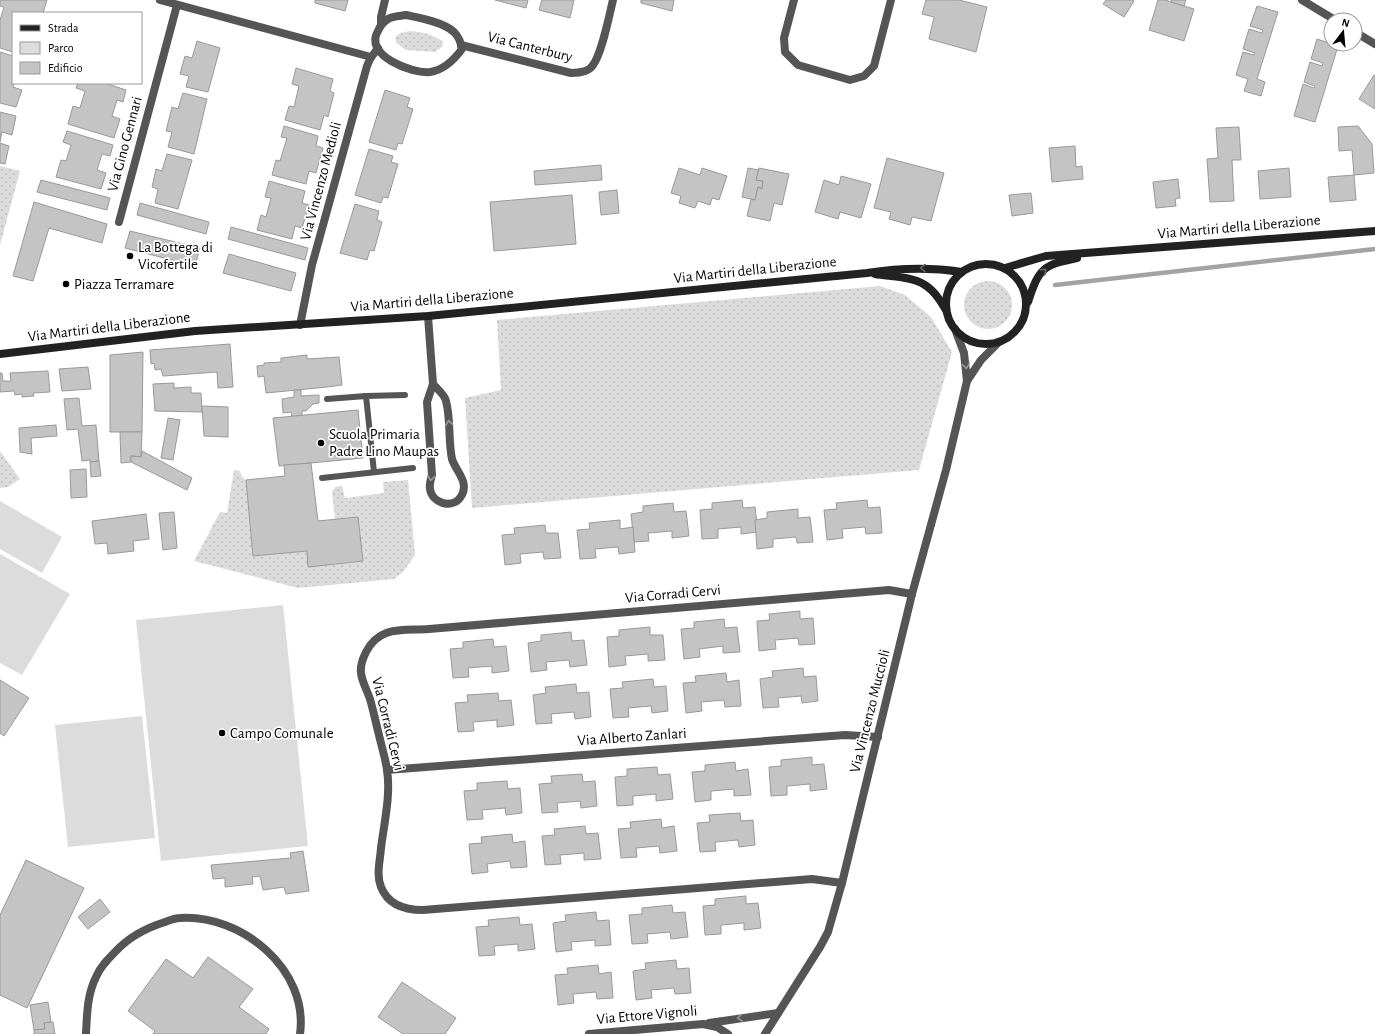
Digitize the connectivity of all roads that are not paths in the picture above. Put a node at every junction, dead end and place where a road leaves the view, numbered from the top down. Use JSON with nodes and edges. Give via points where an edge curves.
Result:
{"nodes":[{"id":1,"x":160,"y":0,"type":"edge"},
{"id":2,"x":385,"y":0,"type":"edge"},
{"id":3,"x":613,"y":0,"type":"edge"},
{"id":4,"x":794,"y":0,"type":"edge"},
{"id":5,"x":891,"y":0,"type":"edge"},
{"id":6,"x":1302,"y":0,"type":"edge"},
{"id":7,"x":177,"y":5,"type":"junction"},
{"id":8,"x":1323,"y":13,"type":"edge"},
{"id":9,"x":381,"y":25,"type":"junction"},
{"id":10,"x":1363,"y":37,"type":"edge"},
{"id":11,"x":1375,"y":44,"type":"edge"},
{"id":12,"x":461,"y":45,"type":"junction"},
{"id":13,"x":378,"y":48,"type":"junction"},
{"id":14,"x":371,"y":57,"type":"junction"},
{"id":15,"x":119,"y":222,"type":"dead end"},
{"id":16,"x":1375,"y":230,"type":"edge"},
{"id":17,"x":1105,"y":252,"type":"junction"},
{"id":18,"x":1005,"y":268,"type":"junction"},
{"id":19,"x":962,"y":272,"type":"junction"},
{"id":20,"x":867,"y":273,"type":"junction"},
{"id":21,"x":1027,"y":305,"type":"junction"},
{"id":22,"x":946,"y":311,"type":"junction"},
{"id":23,"x":428,"y":316,"type":"junction"},
{"id":24,"x":300,"y":325,"type":"junction"},
{"id":25,"x":955,"y":329,"type":"junction"},
{"id":26,"x":998,"y":343,"type":"junction"},
{"id":27,"x":0,"y":354,"type":"edge"},
{"id":28,"x":967,"y":381,"type":"junction"},
{"id":29,"x":433,"y":384,"type":"junction"},
{"id":30,"x":406,"y":394,"type":"dead end"},
{"id":31,"x":366,"y":396,"type":"junction"},
{"id":32,"x":327,"y":399,"type":"dead end"},
{"id":33,"x":413,"y":468,"type":"dead end"},
{"id":34,"x":374,"y":472,"type":"junction"},
{"id":35,"x":322,"y":478,"type":"dead end"},
{"id":36,"x":912,"y":594,"type":"junction"},
{"id":37,"x":878,"y":737,"type":"junction"},
{"id":38,"x":387,"y":770,"type":"junction"},
{"id":39,"x":842,"y":883,"type":"junction"},
{"id":40,"x":778,"y":1013,"type":"junction"},
{"id":41,"x":703,"y":1024,"type":"junction"},
{"id":42,"x":86,"y":1034,"type":"edge"},
{"id":43,"x":300,"y":1034,"type":"edge"},
{"id":44,"x":589,"y":1034,"type":"edge"},
{"id":45,"x":728,"y":1034,"type":"edge"},
{"id":46,"x":765,"y":1034,"type":"edge"}],
"edges":[{"from":1,"to":7,"type":"street"},
{"from":2,"to":9,"type":"street"},
{"from":3,"to":12,"type":"street","name":"Via Canterbury","via":[[596,60],[593,66],[582,72],[571,73]]},
{"from":4,"to":5,"type":"street","via":[[784,38],[786,52],[798,65],[806,69],[850,80],[864,76],[874,66]]},
{"from":6,"to":8,"type":"street"},
{"from":7,"to":14,"type":"street"},
{"from":7,"to":15,"type":"street","name":"Via Gino Gennari"},
{"from":9,"to":12,"type":"street","via":[[389,18],[406,16],[428,20],[454,32]]},
{"from":9,"to":13,"type":"street","via":[[376,34]]},
{"from":10,"to":11,"type":"street"},
{"from":12,"to":13,"type":"street","via":[[462,49],[451,62],[429,72],[398,65]]},
{"from":13,"to":14,"type":"street","name":"Via Vincenzo Medioli"},
{"from":14,"to":24,"type":"street","name":"Via Vincenzo Medioli","via":[[312,265]]},
{"from":16,"to":17,"type":"street","name":"Via Martiri della Liberazione"},
{"from":17,"to":18,"type":"street","name":"Via Martiri della Liberazione","via":[[1046,256]]},
{"from":21,"to":17,"type":"street","name":"Via Martiri della Liberazione","one_way":true,"via":[[1033,286],[1045,268],[1056,262]]},
{"from":18,"to":19,"type":"street","name":"Via Martiri della Liberazione","via":[[994,264],[982,264]]},
{"from":18,"to":21,"type":"street","via":[[1021,283]]},
{"from":19,"to":20,"type":"street","name":"Via Martiri della Liberazione","one_way":true,"via":[[918,268]]},
{"from":19,"to":22,"type":"street","name":"Via Martiri della Liberazione","via":[[949,289]]},
{"from":20,"to":22,"type":"street","name":"Via Martiri della Liberazione","via":[[928,286]]},
{"from":20,"to":23,"type":"street","name":"Via Martiri della Liberazione"},
{"from":21,"to":26,"type":"street","name":"Via Martiri della Liberazione","via":[[1025,317],[1019,328],[1010,337]]},
{"from":22,"to":25,"type":"street","name":"Via Martiri della Liberazione"},
{"from":23,"to":24,"type":"street","name":"Via Martiri della Liberazione"},
{"from":23,"to":29,"type":"street"},
{"from":24,"to":27,"type":"street","name":"Via Martiri della Liberazione","via":[[194,331]]},
{"from":25,"to":26,"type":"street","name":"Via Martiri della Liberazione","via":[[963,338],[974,343]]},
{"from":25,"to":28,"type":"street","one_way":true,"via":[[964,353]]},
{"from":26,"to":28,"type":"street","via":[[981,360]]},
{"from":28,"to":36,"type":"street","name":"Via Vincenzo Muccioli"},
{"from":29,"to":29,"type":"street","one_way":true,"via":[[427,402],[432,474],[430,491],[433,498],[449,504],[460,498],[464,487],[462,475],[452,458],[446,400]]},
{"from":30,"to":31,"type":"lane"},
{"from":31,"to":32,"type":"lane"},
{"from":31,"to":34,"type":"lane"},
{"from":33,"to":34,"type":"lane"},
{"from":34,"to":35,"type":"lane"},
{"from":36,"to":37,"type":"street","name":"Via Vincenzo Muccioli"},
{"from":36,"to":38,"type":"street","name":"Via Corradi Cervi","via":[[889,590],[394,630],[385,633],[375,639],[370,646],[362,662],[361,671]]},
{"from":37,"to":38,"type":"street","name":"Via Alberto Zanlari","via":[[845,734]]},
{"from":37,"to":39,"type":"street","name":"Via Vincenzo Muccioli"},
{"from":38,"to":39,"type":"street","name":"Via Corradi Cervi","via":[[388,789],[378,868],[379,880],[386,896],[410,910],[812,879]]},
{"from":39,"to":40,"type":"street","name":"Via Vincenzo Muccioli","via":[[828,932]]},
{"from":40,"to":41,"type":"street","one_way":true},
{"from":40,"to":46,"type":"street","name":"Via Vincenzo Muccioli"},
{"from":41,"to":44,"type":"street","name":"Via Ettore Vignoli"},
{"from":41,"to":45,"type":"street","name":"Via Ettore Vignoli","via":[[717,1027]]},
{"from":42,"to":43,"type":"street","via":[[89,996],[96,977],[120,946],[136,933],[155,925],[178,918],[198,918],[231,927],[267,950],[291,982],[297,997]]}]}
